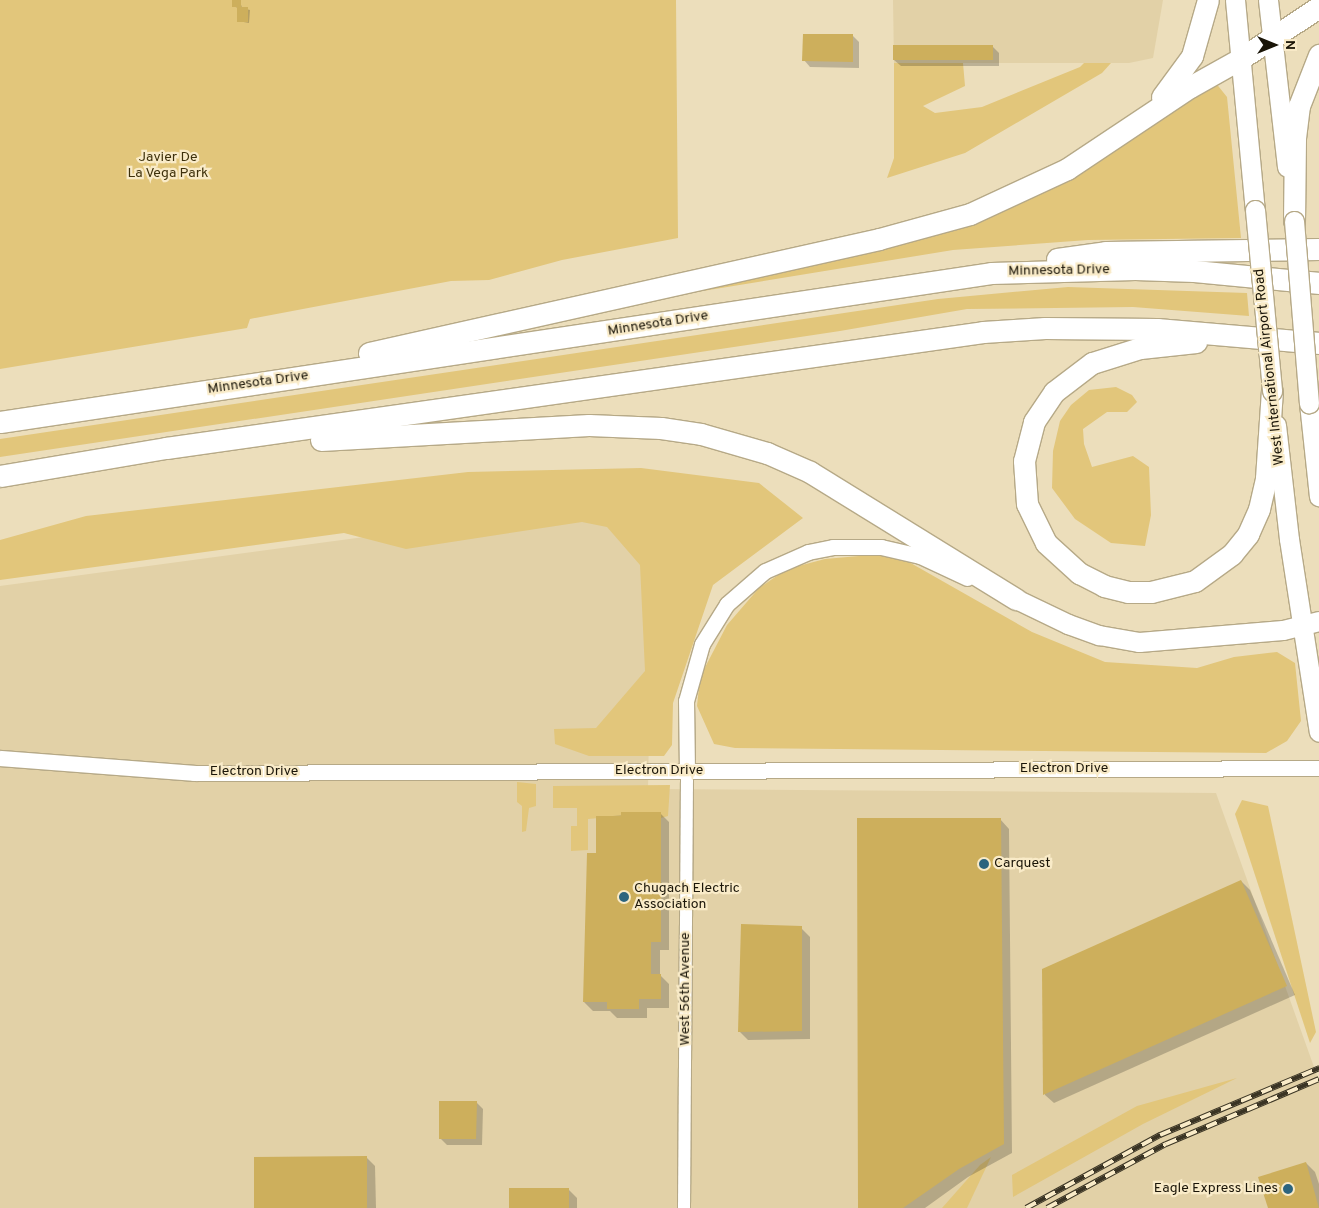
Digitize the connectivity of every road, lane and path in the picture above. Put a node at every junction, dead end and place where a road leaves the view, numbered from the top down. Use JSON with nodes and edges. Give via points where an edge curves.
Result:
{"nodes":[{"id":1,"x":1208,"y":0,"type":"edge"},
{"id":2,"x":1235,"y":0,"type":"edge"},
{"id":3,"x":1268,"y":0,"type":"edge"},
{"id":4,"x":1319,"y":7,"type":"edge"},
{"id":5,"x":1272,"y":37,"type":"junction"},
{"id":6,"x":1319,"y":55,"type":"edge"},
{"id":7,"x":1240,"y":59,"type":"junction"},
{"id":8,"x":1130,"y":126,"type":"junction"},
{"id":9,"x":1294,"y":221,"type":"junction"},
{"id":10,"x":1319,"y":249,"type":"edge"},
{"id":11,"x":1013,"y":271,"type":"junction"},
{"id":12,"x":1319,"y":283,"type":"edge"},
{"id":13,"x":1257,"y":337,"type":"junction"},
{"id":14,"x":1319,"y":343,"type":"edge"},
{"id":15,"x":1272,"y":391,"type":"junction"},
{"id":16,"x":151,"y":399,"type":"junction"},
{"id":17,"x":0,"y":422,"type":"edge"},
{"id":18,"x":166,"y":448,"type":"junction"},
{"id":19,"x":0,"y":476,"type":"edge"},
{"id":20,"x":1319,"y":496,"type":"edge"},
{"id":21,"x":1016,"y":599,"type":"junction"},
{"id":22,"x":1310,"y":624,"type":"edge"},
{"id":23,"x":1319,"y":732,"type":"edge"},
{"id":24,"x":0,"y":758,"type":"edge"},
{"id":25,"x":1319,"y":768,"type":"edge"},
{"id":26,"x":687,"y":771,"type":"junction"},
{"id":27,"x":684,"y":1208,"type":"edge"}],
"edges":[{"from":1,"to":8,"type":"highway","via":[[1198,40],[1180,76],[1168,92]]},
{"from":2,"to":7,"type":"main road","name":"West International Airport Road"},
{"from":3,"to":5,"type":"main road"},
{"from":4,"to":5,"type":"highway"},
{"from":5,"to":7,"type":"highway"},
{"from":5,"to":9,"type":"main road"},
{"from":6,"to":9,"type":"highway","via":[[1299,106],[1295,138]]},
{"from":7,"to":8,"type":"highway","via":[[1190,86]]},
{"from":7,"to":15,"type":"main road","name":"West International Airport Road","bridge":true},
{"from":8,"to":16,"type":"highway","via":[[1067,169],[1017,195],[923,228],[435,340]]},
{"from":9,"to":20,"type":"main road","bridge":true},
{"from":10,"to":11,"type":"highway","via":[[1106,252]]},
{"from":11,"to":12,"type":"highway","name":"Minnesota Drive","via":[[1194,271]]},
{"from":11,"to":16,"type":"highway","name":"Minnesota Drive"},
{"from":13,"to":14,"type":"highway"},
{"from":13,"to":15,"type":"highway","via":[[1140,348],[1116,353],[1073,375],[1043,406],[1027,440],[1024,483],[1036,526],[1062,561],[1104,586],[1151,592],[1195,581],[1232,554],[1248,534],[1266,478]]},
{"from":13,"to":18,"type":"highway","via":[[1118,328],[983,332]]},
{"from":15,"to":22,"type":"main road","name":"West International Airport Road"},
{"from":16,"to":17,"type":"highway","name":"Minnesota Drive"},
{"from":18,"to":19,"type":"highway"},
{"from":18,"to":21,"type":"highway","via":[[589,425],[661,428],[700,434],[767,453],[810,472]]},
{"from":21,"to":22,"type":"main road","via":[[1076,627],[1138,642],[1183,641]]},
{"from":21,"to":26,"type":"street","via":[[920,556],[881,546],[833,547],[808,552],[765,571],[727,604],[702,644],[686,701]]},
{"from":22,"to":23,"type":"main road","name":"West International Airport Road"},
{"from":24,"to":26,"type":"street","name":"Electron Drive","via":[[194,773]]},
{"from":25,"to":26,"type":"street","name":"Electron Drive"},
{"from":26,"to":27,"type":"street","name":"West 56th Avenue"}]}
